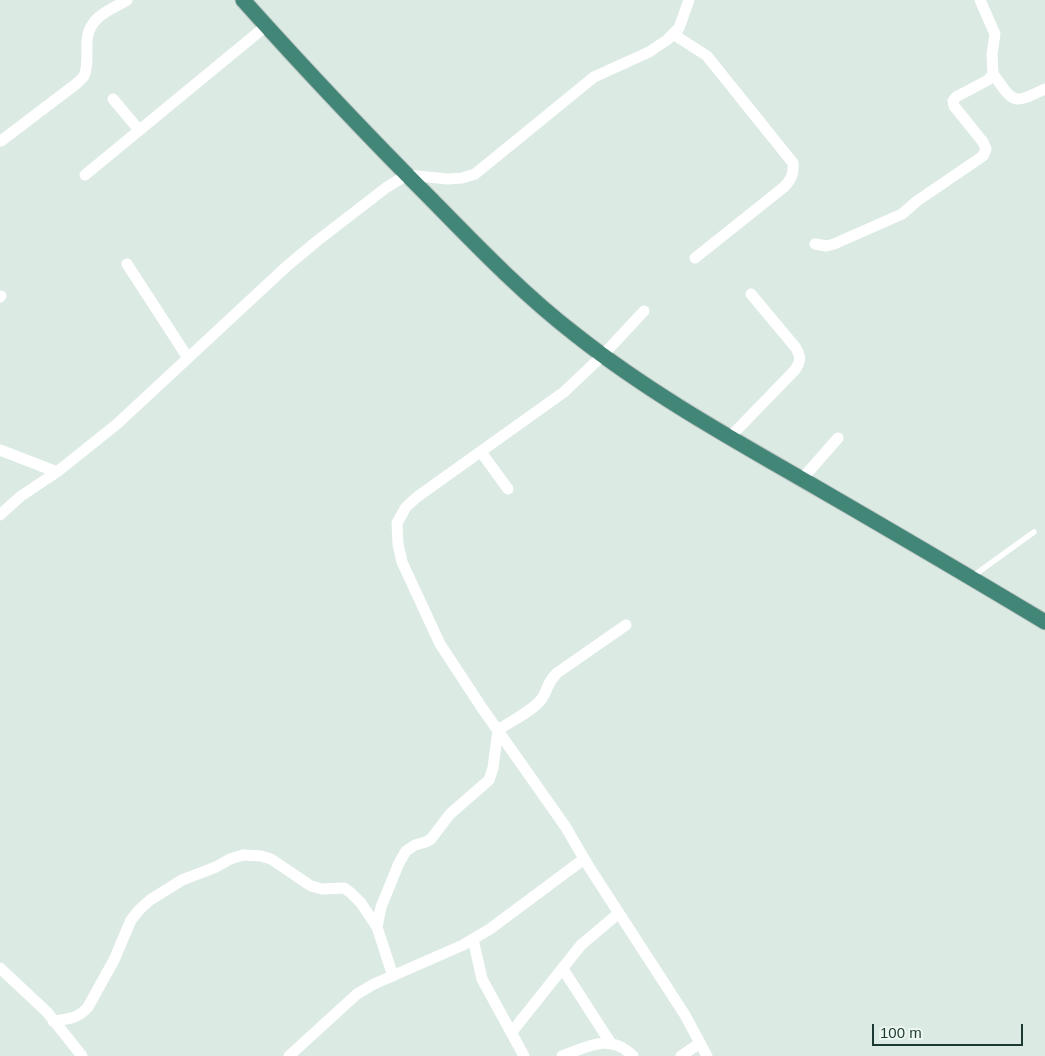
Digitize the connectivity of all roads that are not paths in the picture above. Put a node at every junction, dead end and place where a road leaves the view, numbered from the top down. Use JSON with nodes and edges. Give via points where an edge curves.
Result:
{"nodes":[{"id":1,"x":128,"y":0,"type":"edge"},
{"id":2,"x":243,"y":0,"type":"edge"},
{"id":3,"x":689,"y":0,"type":"edge"},
{"id":4,"x":980,"y":0,"type":"edge"},
{"id":5,"x":266,"y":26,"type":"junction"},
{"id":6,"x":673,"y":34,"type":"junction"},
{"id":7,"x":993,"y":74,"type":"junction"},
{"id":8,"x":1045,"y":89,"type":"edge"},
{"id":9,"x":113,"y":99,"type":"dead end"},
{"id":10,"x":139,"y":130,"type":"junction"},
{"id":11,"x":1,"y":141,"type":"edge"},
{"id":12,"x":85,"y":175,"type":"dead end"},
{"id":13,"x":407,"y":175,"type":"junction"},
{"id":14,"x":815,"y":244,"type":"dead end"},
{"id":15,"x":695,"y":258,"type":"dead end"},
{"id":16,"x":127,"y":264,"type":"dead end"},
{"id":17,"x":751,"y":294,"type":"dead end"},
{"id":18,"x":644,"y":311,"type":"dead end"},
{"id":19,"x":603,"y":355,"type":"junction"},
{"id":20,"x":188,"y":358,"type":"junction"},
{"id":21,"x":729,"y":438,"type":"junction"},
{"id":22,"x":838,"y":438,"type":"dead end"},
{"id":23,"x":0,"y":450,"type":"edge"},
{"id":24,"x":481,"y":452,"type":"junction"},
{"id":25,"x":57,"y":472,"type":"junction"},
{"id":26,"x":802,"y":479,"type":"junction"},
{"id":27,"x":508,"y":489,"type":"dead end"},
{"id":28,"x":0,"y":514,"type":"edge"},
{"id":29,"x":1034,"y":532,"type":"dead end"},
{"id":30,"x":971,"y":578,"type":"junction"},
{"id":31,"x":1045,"y":622,"type":"edge"},
{"id":32,"x":626,"y":625,"type":"dead end"},
{"id":33,"x":498,"y":730,"type":"junction"},
{"id":34,"x":584,"y":859,"type":"junction"},
{"id":35,"x":619,"y":913,"type":"junction"},
{"id":36,"x":377,"y":927,"type":"junction"},
{"id":37,"x":474,"y":939,"type":"junction"},
{"id":38,"x":0,"y":968,"type":"edge"},
{"id":39,"x":563,"y":969,"type":"junction"},
{"id":40,"x":393,"y":976,"type":"junction"},
{"id":41,"x":53,"y":1021,"type":"junction"},
{"id":42,"x":511,"y":1034,"type":"junction"},
{"id":43,"x":610,"y":1042,"type":"junction"},
{"id":44,"x":700,"y":1043,"type":"junction"},
{"id":45,"x":82,"y":1056,"type":"edge"},
{"id":46,"x":289,"y":1056,"type":"edge"},
{"id":47,"x":524,"y":1056,"type":"edge"},
{"id":48,"x":562,"y":1056,"type":"edge"},
{"id":49,"x":633,"y":1056,"type":"edge"},
{"id":50,"x":681,"y":1056,"type":"edge"},
{"id":51,"x":707,"y":1056,"type":"edge"}],
"edges":[{"from":1,"to":11,"type":"street","via":[[92,24],[87,34],[83,76],[76,84]]},
{"from":2,"to":5,"type":"highway"},
{"from":3,"to":6,"type":"street","via":[[679,28]]},
{"from":4,"to":7,"type":"street","via":[[995,34]]},
{"from":5,"to":10,"type":"street"},
{"from":5,"to":13,"type":"highway"},
{"from":6,"to":13,"type":"street","via":[[649,52],[594,77],[474,174],[448,179]]},
{"from":6,"to":15,"type":"street","via":[[707,56],[793,163],[794,171],[784,187]]},
{"from":7,"to":8,"type":"street","via":[[1016,100]]},
{"from":7,"to":14,"type":"street","via":[[954,101],[954,106],[983,142],[986,149],[983,156],[902,214],[834,244]]},
{"from":9,"to":10,"type":"street"},
{"from":10,"to":12,"type":"street"},
{"from":13,"to":19,"type":"highway","via":[[523,289]]},
{"from":13,"to":20,"type":"street","via":[[387,186],[317,241]]},
{"from":16,"to":20,"type":"street"},
{"from":17,"to":21,"type":"street","via":[[796,348],[800,361]]},
{"from":18,"to":19,"type":"street"},
{"from":19,"to":21,"type":"highway"},
{"from":19,"to":24,"type":"street","via":[[564,392]]},
{"from":20,"to":25,"type":"street","via":[[117,424]]},
{"from":21,"to":26,"type":"highway"},
{"from":22,"to":26,"type":"street"},
{"from":23,"to":25,"type":"street"},
{"from":24,"to":27,"type":"street"},
{"from":24,"to":33,"type":"street","via":[[406,507],[397,523],[398,544],[402,562],[440,644]]},
{"from":25,"to":28,"type":"street"},
{"from":26,"to":30,"type":"highway"},
{"from":29,"to":30,"type":"lane"},
{"from":30,"to":31,"type":"highway"},
{"from":32,"to":33,"type":"street","via":[[557,673],[535,706]]},
{"from":33,"to":34,"type":"street"},
{"from":33,"to":36,"type":"street","via":[[489,780],[450,814],[431,839],[406,851],[381,907]]},
{"from":34,"to":35,"type":"street"},
{"from":34,"to":37,"type":"street"},
{"from":35,"to":39,"type":"street","via":[[581,945]]},
{"from":35,"to":44,"type":"street"},
{"from":36,"to":40,"type":"street"},
{"from":36,"to":41,"type":"street","via":[[361,903],[344,888],[311,886],[280,864],[261,856],[243,855],[182,880],[140,908],[88,1007],[74,1018]]},
{"from":37,"to":40,"type":"street"},
{"from":37,"to":42,"type":"street","via":[[482,979]]},
{"from":38,"to":41,"type":"street"},
{"from":39,"to":42,"type":"street"},
{"from":39,"to":43,"type":"street"},
{"from":40,"to":46,"type":"street","via":[[357,994]]},
{"from":41,"to":45,"type":"street"},
{"from":42,"to":47,"type":"street"},
{"from":43,"to":48,"type":"street"},
{"from":43,"to":49,"type":"street"},
{"from":44,"to":50,"type":"street"},
{"from":44,"to":51,"type":"street"}]}
